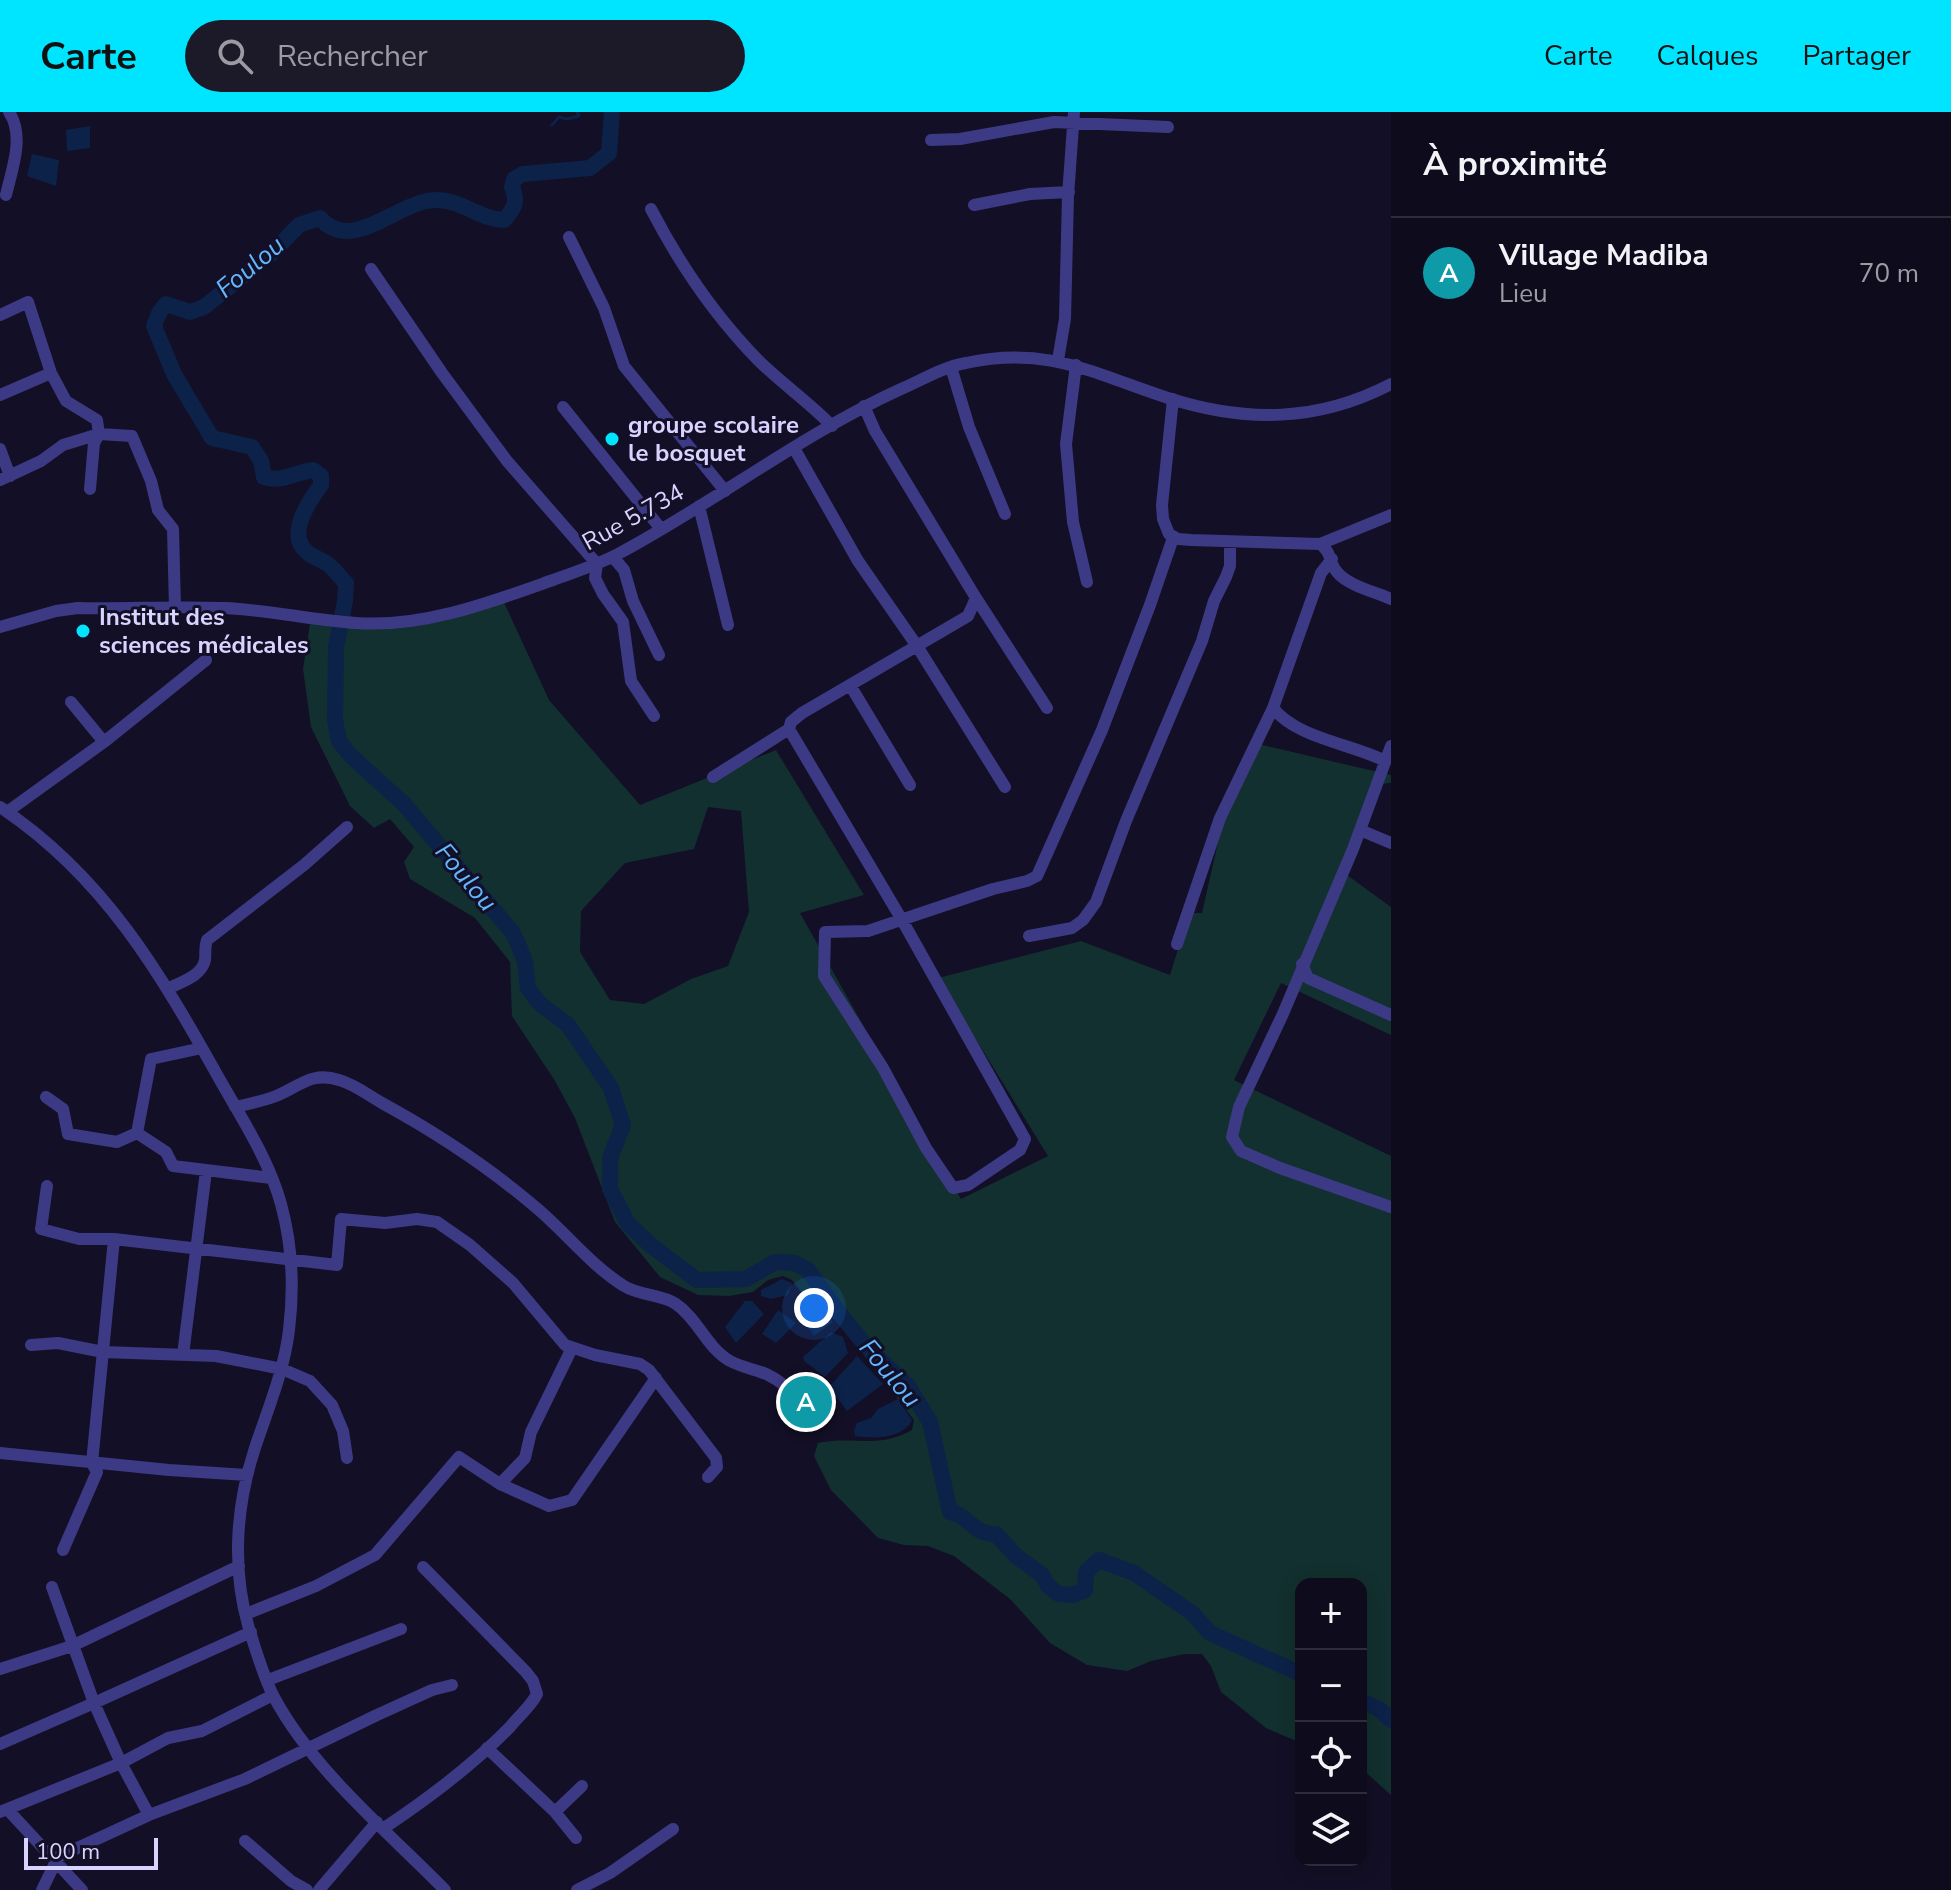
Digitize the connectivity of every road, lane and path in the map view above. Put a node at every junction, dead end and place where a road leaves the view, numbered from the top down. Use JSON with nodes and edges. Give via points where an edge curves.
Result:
{"nodes":[{"id":1,"x":9,"y":112,"type":"edge"},
{"id":2,"x":1074,"y":117,"type":"edge"},
{"id":3,"x":1168,"y":127,"type":"dead end"},
{"id":4,"x":931,"y":140,"type":"dead end"},
{"id":5,"x":1069,"y":192,"type":"junction"},
{"id":6,"x":6,"y":195,"type":"dead end"},
{"id":7,"x":974,"y":205,"type":"dead end"},
{"id":8,"x":651,"y":209,"type":"dead end"},
{"id":9,"x":569,"y":237,"type":"dead end"},
{"id":10,"x":371,"y":269,"type":"dead end"},
{"id":11,"x":0,"y":315,"type":"edge"},
{"id":12,"x":1058,"y":360,"type":"junction"},
{"id":13,"x":1076,"y":365,"type":"junction"},
{"id":14,"x":951,"y":367,"type":"junction"},
{"id":15,"x":51,"y":373,"type":"junction"},
{"id":16,"x":1391,"y":384,"type":"edge"},
{"id":17,"x":0,"y":395,"type":"edge"},
{"id":18,"x":1173,"y":399,"type":"junction"},
{"id":19,"x":864,"y":406,"type":"junction"},
{"id":20,"x":563,"y":407,"type":"dead end"},
{"id":21,"x":832,"y":426,"type":"junction"},
{"id":22,"x":99,"y":434,"type":"junction"},
{"id":23,"x":794,"y":448,"type":"junction"},
{"id":24,"x":0,"y":449,"type":"edge"},
{"id":25,"x":5,"y":478,"type":"edge"},
{"id":26,"x":90,"y":489,"type":"dead end"},
{"id":27,"x":725,"y":491,"type":"junction"},
{"id":28,"x":699,"y":506,"type":"junction"},
{"id":29,"x":1005,"y":514,"type":"dead end"},
{"id":30,"x":1391,"y":515,"type":"edge"},
{"id":31,"x":661,"y":529,"type":"junction"},
{"id":32,"x":1173,"y":538,"type":"junction"},
{"id":33,"x":1230,"y":542,"type":"junction"},
{"id":34,"x":1320,"y":544,"type":"junction"},
{"id":35,"x":613,"y":557,"type":"junction"},
{"id":36,"x":1332,"y":559,"type":"junction"},
{"id":37,"x":597,"y":564,"type":"junction"},
{"id":38,"x":1087,"y":582,"type":"dead end"},
{"id":39,"x":976,"y":598,"type":"junction"},
{"id":40,"x":1391,"y":599,"type":"edge"},
{"id":41,"x":175,"y":608,"type":"junction"},
{"id":42,"x":728,"y":625,"type":"dead end"},
{"id":43,"x":0,"y":627,"type":"edge"},
{"id":44,"x":917,"y":646,"type":"junction"},
{"id":45,"x":659,"y":655,"type":"dead end"},
{"id":46,"x":206,"y":660,"type":"dead end"},
{"id":47,"x":850,"y":685,"type":"junction"},
{"id":48,"x":71,"y":702,"type":"dead end"},
{"id":49,"x":1047,"y":708,"type":"dead end"},
{"id":50,"x":1273,"y":708,"type":"junction"},
{"id":51,"x":654,"y":716,"type":"dead end"},
{"id":52,"x":789,"y":729,"type":"junction"},
{"id":53,"x":104,"y":742,"type":"junction"},
{"id":54,"x":1391,"y":746,"type":"edge"},
{"id":55,"x":1385,"y":761,"type":"junction"},
{"id":56,"x":713,"y":777,"type":"dead end"},
{"id":57,"x":910,"y":785,"type":"dead end"},
{"id":58,"x":1005,"y":787,"type":"dead end"},
{"id":59,"x":4,"y":810,"type":"edge"},
{"id":60,"x":347,"y":827,"type":"dead end"},
{"id":61,"x":1360,"y":830,"type":"junction"},
{"id":62,"x":1391,"y":843,"type":"edge"},
{"id":63,"x":902,"y":920,"type":"junction"},
{"id":64,"x":1029,"y":936,"type":"dead end"},
{"id":65,"x":1177,"y":944,"type":"dead end"},
{"id":66,"x":1302,"y":964,"type":"junction"},
{"id":67,"x":169,"y":988,"type":"junction"},
{"id":68,"x":1391,"y":1015,"type":"edge"},
{"id":69,"x":202,"y":1048,"type":"junction"},
{"id":70,"x":46,"y":1097,"type":"dead end"},
{"id":71,"x":235,"y":1107,"type":"junction"},
{"id":72,"x":137,"y":1133,"type":"junction"},
{"id":73,"x":206,"y":1171,"type":"junction"},
{"id":74,"x":271,"y":1178,"type":"junction"},
{"id":75,"x":47,"y":1186,"type":"dead end"},
{"id":76,"x":1391,"y":1207,"type":"edge"},
{"id":77,"x":114,"y":1239,"type":"junction"},
{"id":78,"x":197,"y":1248,"type":"junction"},
{"id":79,"x":290,"y":1259,"type":"junction"},
{"id":80,"x":31,"y":1345,"type":"dead end"},
{"id":81,"x":572,"y":1348,"type":"junction"},
{"id":82,"x":103,"y":1352,"type":"junction"},
{"id":83,"x":183,"y":1355,"type":"junction"},
{"id":84,"x":282,"y":1369,"type":"junction"},
{"id":85,"x":656,"y":1378,"type":"junction"},
{"id":86,"x":785,"y":1386,"type":"dead end"},
{"id":87,"x":0,"y":1453,"type":"edge"},
{"id":88,"x":347,"y":1458,"type":"dead end"},
{"id":89,"x":92,"y":1463,"type":"junction"},
{"id":90,"x":247,"y":1475,"type":"junction"},
{"id":91,"x":708,"y":1477,"type":"dead end"},
{"id":92,"x":500,"y":1484,"type":"junction"},
{"id":93,"x":63,"y":1550,"type":"dead end"},
{"id":94,"x":239,"y":1566,"type":"junction"},
{"id":95,"x":423,"y":1567,"type":"dead end"},
{"id":96,"x":52,"y":1587,"type":"dead end"},
{"id":97,"x":246,"y":1614,"type":"junction"},
{"id":98,"x":401,"y":1629,"type":"dead end"},
{"id":99,"x":251,"y":1632,"type":"junction"},
{"id":100,"x":72,"y":1646,"type":"junction"},
{"id":101,"x":0,"y":1669,"type":"edge"},
{"id":102,"x":268,"y":1680,"type":"junction"},
{"id":103,"x":452,"y":1685,"type":"dead end"},
{"id":104,"x":273,"y":1695,"type":"junction"},
{"id":105,"x":94,"y":1703,"type":"junction"},
{"id":106,"x":0,"y":1744,"type":"edge"},
{"id":107,"x":487,"y":1748,"type":"junction"},
{"id":108,"x":310,"y":1749,"type":"junction"},
{"id":109,"x":121,"y":1763,"type":"junction"},
{"id":110,"x":582,"y":1786,"type":"dead end"},
{"id":111,"x":4,"y":1811,"type":"edge"},
{"id":112,"x":555,"y":1812,"type":"junction"},
{"id":113,"x":149,"y":1815,"type":"junction"},
{"id":114,"x":380,"y":1825,"type":"junction"},
{"id":115,"x":673,"y":1829,"type":"dead end"},
{"id":116,"x":576,"y":1838,"type":"dead end"},
{"id":117,"x":245,"y":1841,"type":"dead end"},
{"id":118,"x":55,"y":1864,"type":"junction"},
{"id":119,"x":42,"y":1890,"type":"edge"},
{"id":120,"x":82,"y":1890,"type":"edge"},
{"id":121,"x":307,"y":1890,"type":"edge"},
{"id":122,"x":319,"y":1890,"type":"edge"},
{"id":123,"x":445,"y":1890,"type":"edge"},
{"id":124,"x":577,"y":1890,"type":"edge"}],
"edges":[{"from":1,"to":6,"type":"street","via":[[17,143]]},
{"from":2,"to":3,"type":"street"},
{"from":2,"to":4,"type":"street"},
{"from":2,"to":5,"type":"street"},
{"from":5,"to":7,"type":"street"},
{"from":5,"to":12,"type":"street","via":[[1065,319]]},
{"from":8,"to":21,"type":"street","via":[[669,244],[734,334]]},
{"from":9,"to":27,"type":"street","via":[[604,308],[624,366]]},
{"from":10,"to":37,"type":"street","via":[[507,461]]},
{"from":11,"to":15,"type":"street","via":[[28,302]]},
{"from":12,"to":13,"type":"street","name":"Rue 5.734"},
{"from":12,"to":14,"type":"street","name":"Rue 5.734","via":[[1000,357]]},
{"from":13,"to":18,"type":"street","name":"Rue 5.734"},
{"from":13,"to":38,"type":"street","via":[[1066,444],[1073,522]]},
{"from":14,"to":19,"type":"street","name":"Rue 5.734"},
{"from":14,"to":29,"type":"street"},
{"from":15,"to":17,"type":"street"},
{"from":15,"to":22,"type":"street","via":[[66,401],[97,420]]},
{"from":16,"to":18,"type":"street","name":"Rue 5.734","via":[[1348,404],[1283,416],[1233,414]]},
{"from":18,"to":32,"type":"street","via":[[1162,505],[1166,530]]},
{"from":19,"to":21,"type":"street","name":"Rue 5.734"},
{"from":19,"to":39,"type":"street"},
{"from":20,"to":31,"type":"street"},
{"from":21,"to":23,"type":"street","name":"Rue 5.734"},
{"from":22,"to":25,"type":"street","via":[[63,445]]},
{"from":22,"to":26,"type":"street"},
{"from":22,"to":41,"type":"street","via":[[132,436],[158,510],[173,529]]},
{"from":23,"to":27,"type":"street","name":"Rue 5.734"},
{"from":23,"to":44,"type":"street","via":[[858,561]]},
{"from":24,"to":25,"type":"street"},
{"from":27,"to":28,"type":"street","name":"Rue 5.734"},
{"from":28,"to":31,"type":"street","name":"Rue 5.734"},
{"from":28,"to":42,"type":"street"},
{"from":30,"to":34,"type":"street"},
{"from":31,"to":35,"type":"street","name":"Rue 5.734"},
{"from":32,"to":33,"type":"street"},
{"from":32,"to":63,"type":"street","via":[[1102,730],[1037,876]]},
{"from":33,"to":34,"type":"street"},
{"from":33,"to":64,"type":"street","via":[[1226,577],[1096,902],[1072,928]]},
{"from":34,"to":36,"type":"street"},
{"from":35,"to":37,"type":"street","name":"Rue 5.734"},
{"from":35,"to":45,"type":"street","via":[[624,570]]},
{"from":36,"to":40,"type":"street","via":[[1341,576]]},
{"from":36,"to":50,"type":"street","via":[[1321,573]]},
{"from":37,"to":41,"type":"street","name":"Rue 5.734","via":[[502,598],[408,621],[357,623],[250,610]]},
{"from":37,"to":51,"type":"street","via":[[595,578],[623,622],[631,681]]},
{"from":39,"to":44,"type":"street","via":[[968,616]]},
{"from":39,"to":49,"type":"street"},
{"from":41,"to":43,"type":"street","name":"Rue 5.734","via":[[78,608]]},
{"from":44,"to":47,"type":"street"},
{"from":44,"to":58,"type":"street"},
{"from":46,"to":53,"type":"street"},
{"from":47,"to":52,"type":"street","via":[[802,713]]},
{"from":47,"to":57,"type":"street"},
{"from":48,"to":53,"type":"street"},
{"from":50,"to":55,"type":"street","via":[[1292,725]]},
{"from":50,"to":65,"type":"street","via":[[1220,818]]},
{"from":52,"to":56,"type":"street"},
{"from":52,"to":63,"type":"street"},
{"from":53,"to":59,"type":"street"},
{"from":54,"to":55,"type":"street"},
{"from":55,"to":61,"type":"street"},
{"from":59,"to":67,"type":"street","via":[[94,889]]},
{"from":60,"to":67,"type":"street","via":[[207,940],[201,968]]},
{"from":61,"to":62,"type":"street"},
{"from":61,"to":66,"type":"street"},
{"from":63,"to":63,"type":"street","via":[[1025,1139],[1020,1150],[968,1185],[953,1188],[824,976],[825,932],[868,931]]},
{"from":66,"to":68,"type":"street","via":[[1308,978]]},
{"from":66,"to":76,"type":"street","via":[[1239,1107],[1232,1137],[1252,1156]]},
{"from":67,"to":69,"type":"street"},
{"from":69,"to":71,"type":"street"},
{"from":69,"to":72,"type":"street","via":[[151,1059]]},
{"from":70,"to":72,"type":"street","via":[[63,1109],[68,1134],[117,1142]]},
{"from":71,"to":74,"type":"street"},
{"from":71,"to":86,"type":"street","via":[[279,1096],[311,1079],[340,1080],[361,1090],[479,1163],[624,1286],[674,1303],[730,1361],[769,1373]]},
{"from":72,"to":73,"type":"street","via":[[166,1152],[173,1166]]},
{"from":73,"to":74,"type":"street"},
{"from":73,"to":78,"type":"street"},
{"from":74,"to":79,"type":"street","via":[[281,1203]]},
{"from":75,"to":77,"type":"street","via":[[41,1229],[79,1239]]},
{"from":77,"to":78,"type":"street"},
{"from":77,"to":82,"type":"street"},
{"from":78,"to":79,"type":"street"},
{"from":78,"to":83,"type":"street"},
{"from":79,"to":81,"type":"street","via":[[337,1265],[341,1219],[437,1222],[513,1283]]},
{"from":79,"to":84,"type":"street","via":[[289,1330]]},
{"from":80,"to":82,"type":"street","via":[[58,1343]]},
{"from":81,"to":85,"type":"street","via":[[640,1364]]},
{"from":81,"to":92,"type":"street","via":[[531,1432],[525,1458]]},
{"from":82,"to":83,"type":"street"},
{"from":82,"to":89,"type":"street"},
{"from":83,"to":84,"type":"street"},
{"from":84,"to":88,"type":"street","via":[[310,1381],[332,1405]]},
{"from":84,"to":90,"type":"street"},
{"from":85,"to":91,"type":"street","via":[[716,1458],[717,1467]]},
{"from":85,"to":92,"type":"street","via":[[572,1500],[549,1506]]},
{"from":87,"to":89,"type":"street"},
{"from":89,"to":90,"type":"street"},
{"from":89,"to":93,"type":"street","via":[[97,1472]]},
{"from":90,"to":94,"type":"street","via":[[236,1541]]},
{"from":92,"to":97,"type":"street","via":[[459,1457],[375,1555]]},
{"from":94,"to":97,"type":"street"},
{"from":94,"to":100,"type":"street"},
{"from":95,"to":107,"type":"street","via":[[537,1689],[536,1698]]},
{"from":96,"to":100,"type":"street"},
{"from":97,"to":99,"type":"street"},
{"from":98,"to":102,"type":"street"},
{"from":99,"to":102,"type":"street"},
{"from":99,"to":105,"type":"street"},
{"from":100,"to":101,"type":"street"},
{"from":100,"to":105,"type":"street"},
{"from":102,"to":104,"type":"street"},
{"from":103,"to":108,"type":"street"},
{"from":104,"to":108,"type":"street"},
{"from":104,"to":109,"type":"street"},
{"from":105,"to":106,"type":"street"},
{"from":105,"to":109,"type":"street"},
{"from":107,"to":112,"type":"street"},
{"from":107,"to":114,"type":"street","via":[[430,1798]]},
{"from":108,"to":113,"type":"street"},
{"from":108,"to":114,"type":"street"},
{"from":109,"to":111,"type":"street"},
{"from":109,"to":113,"type":"street"},
{"from":110,"to":112,"type":"street"},
{"from":111,"to":118,"type":"street"},
{"from":112,"to":116,"type":"street"},
{"from":113,"to":118,"type":"street","via":[[58,1857]]},
{"from":114,"to":122,"type":"street"},
{"from":114,"to":123,"type":"street"},
{"from":115,"to":124,"type":"street"},
{"from":117,"to":121,"type":"street"},
{"from":118,"to":119,"type":"street"},
{"from":118,"to":120,"type":"street"}]}
